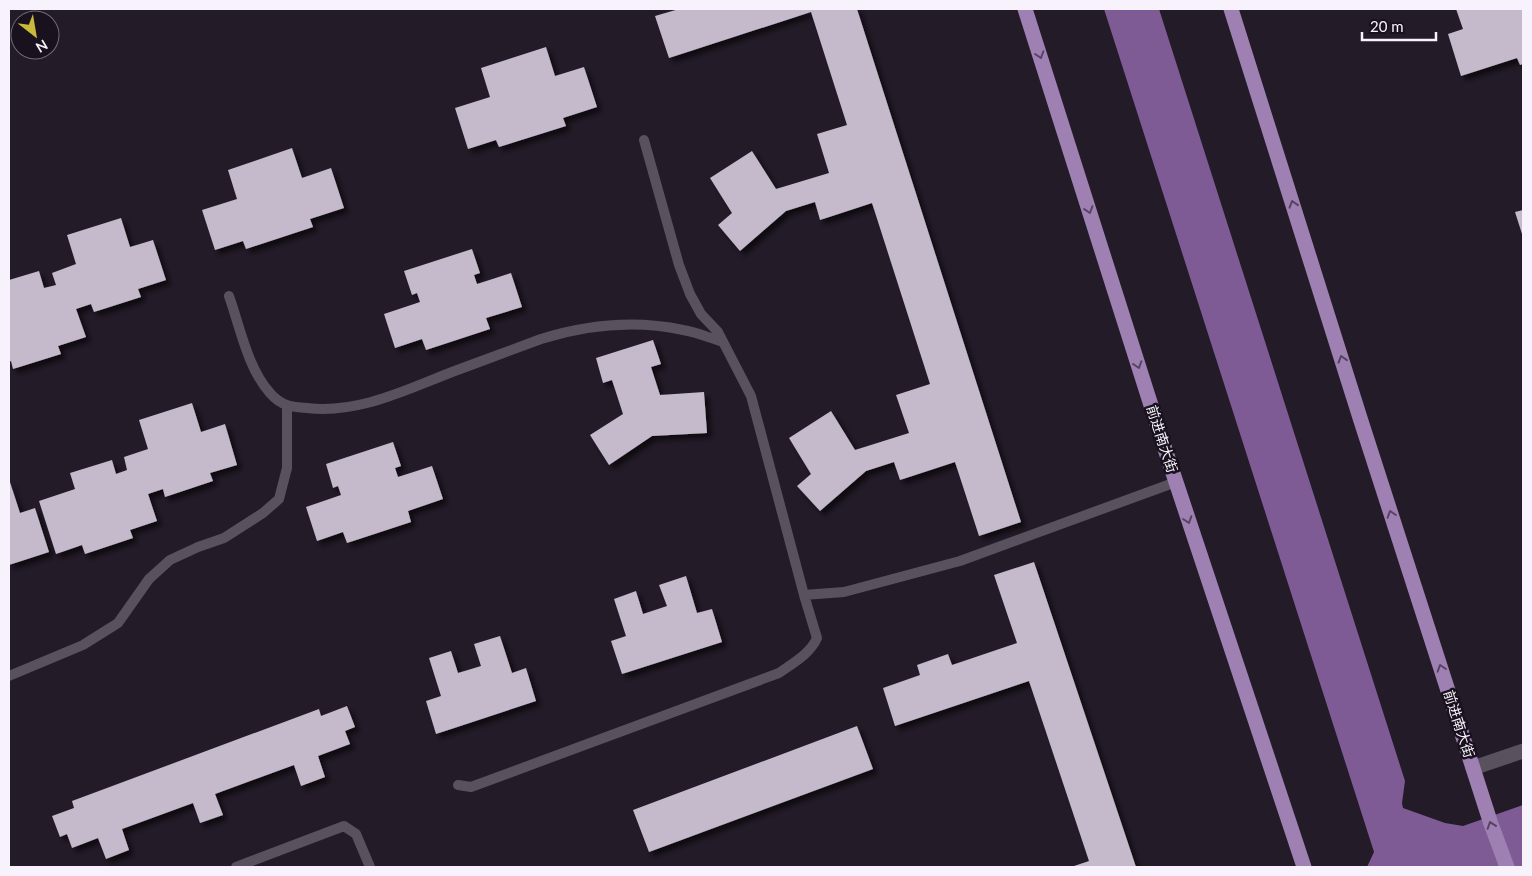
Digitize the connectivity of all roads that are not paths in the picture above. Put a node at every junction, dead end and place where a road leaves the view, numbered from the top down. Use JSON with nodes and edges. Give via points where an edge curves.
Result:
{"nodes":[{"id":1,"x":1025,"y":9,"type":"edge"},
{"id":2,"x":1231,"y":9,"type":"edge"},
{"id":3,"x":644,"y":140,"type":"dead end"},
{"id":4,"x":229,"y":296,"type":"dead end"},
{"id":5,"x":723,"y":342,"type":"junction"},
{"id":6,"x":287,"y":406,"type":"junction"},
{"id":7,"x":1176,"y":482,"type":"junction"},
{"id":8,"x":804,"y":595,"type":"junction"},
{"id":9,"x":9,"y":676,"type":"edge"},
{"id":10,"x":1523,"y":751,"type":"edge"},
{"id":11,"x":1475,"y":775,"type":"junction"},
{"id":12,"x":458,"y":786,"type":"dead end"},
{"id":13,"x":236,"y":867,"type":"edge"},
{"id":14,"x":370,"y":867,"type":"edge"},
{"id":15,"x":1304,"y":867,"type":"edge"},
{"id":16,"x":1507,"y":867,"type":"edge"}],
"edges":[{"from":1,"to":7,"type":"main road","name":"前进南大街","one_way":true},
{"from":11,"to":2,"type":"main road","name":"前进南大街","one_way":true},
{"from":3,"to":5,"type":"lane","via":[[690,294]]},
{"from":4,"to":6,"type":"lane","via":[[255,372],[270,394]]},
{"from":5,"to":6,"type":"lane","via":[[683,330],[618,324],[541,338],[360,405],[336,409]]},
{"from":5,"to":8,"type":"lane","via":[[751,396]]},
{"from":6,"to":9,"type":"lane","via":[[287,468],[278,499],[263,513],[224,538],[170,560],[149,579],[118,623],[83,645]]},
{"from":7,"to":8,"type":"lane","via":[[960,560],[844,592]]},
{"from":7,"to":15,"type":"main road","name":"前进南大街","one_way":true},
{"from":8,"to":12,"type":"lane","via":[[817,638],[804,655],[778,673],[471,787]]},
{"from":10,"to":11,"type":"street"},
{"from":16,"to":11,"type":"main road","name":"前进南大街","one_way":true},
{"from":13,"to":14,"type":"lane","via":[[344,826],[356,834]]}]}
